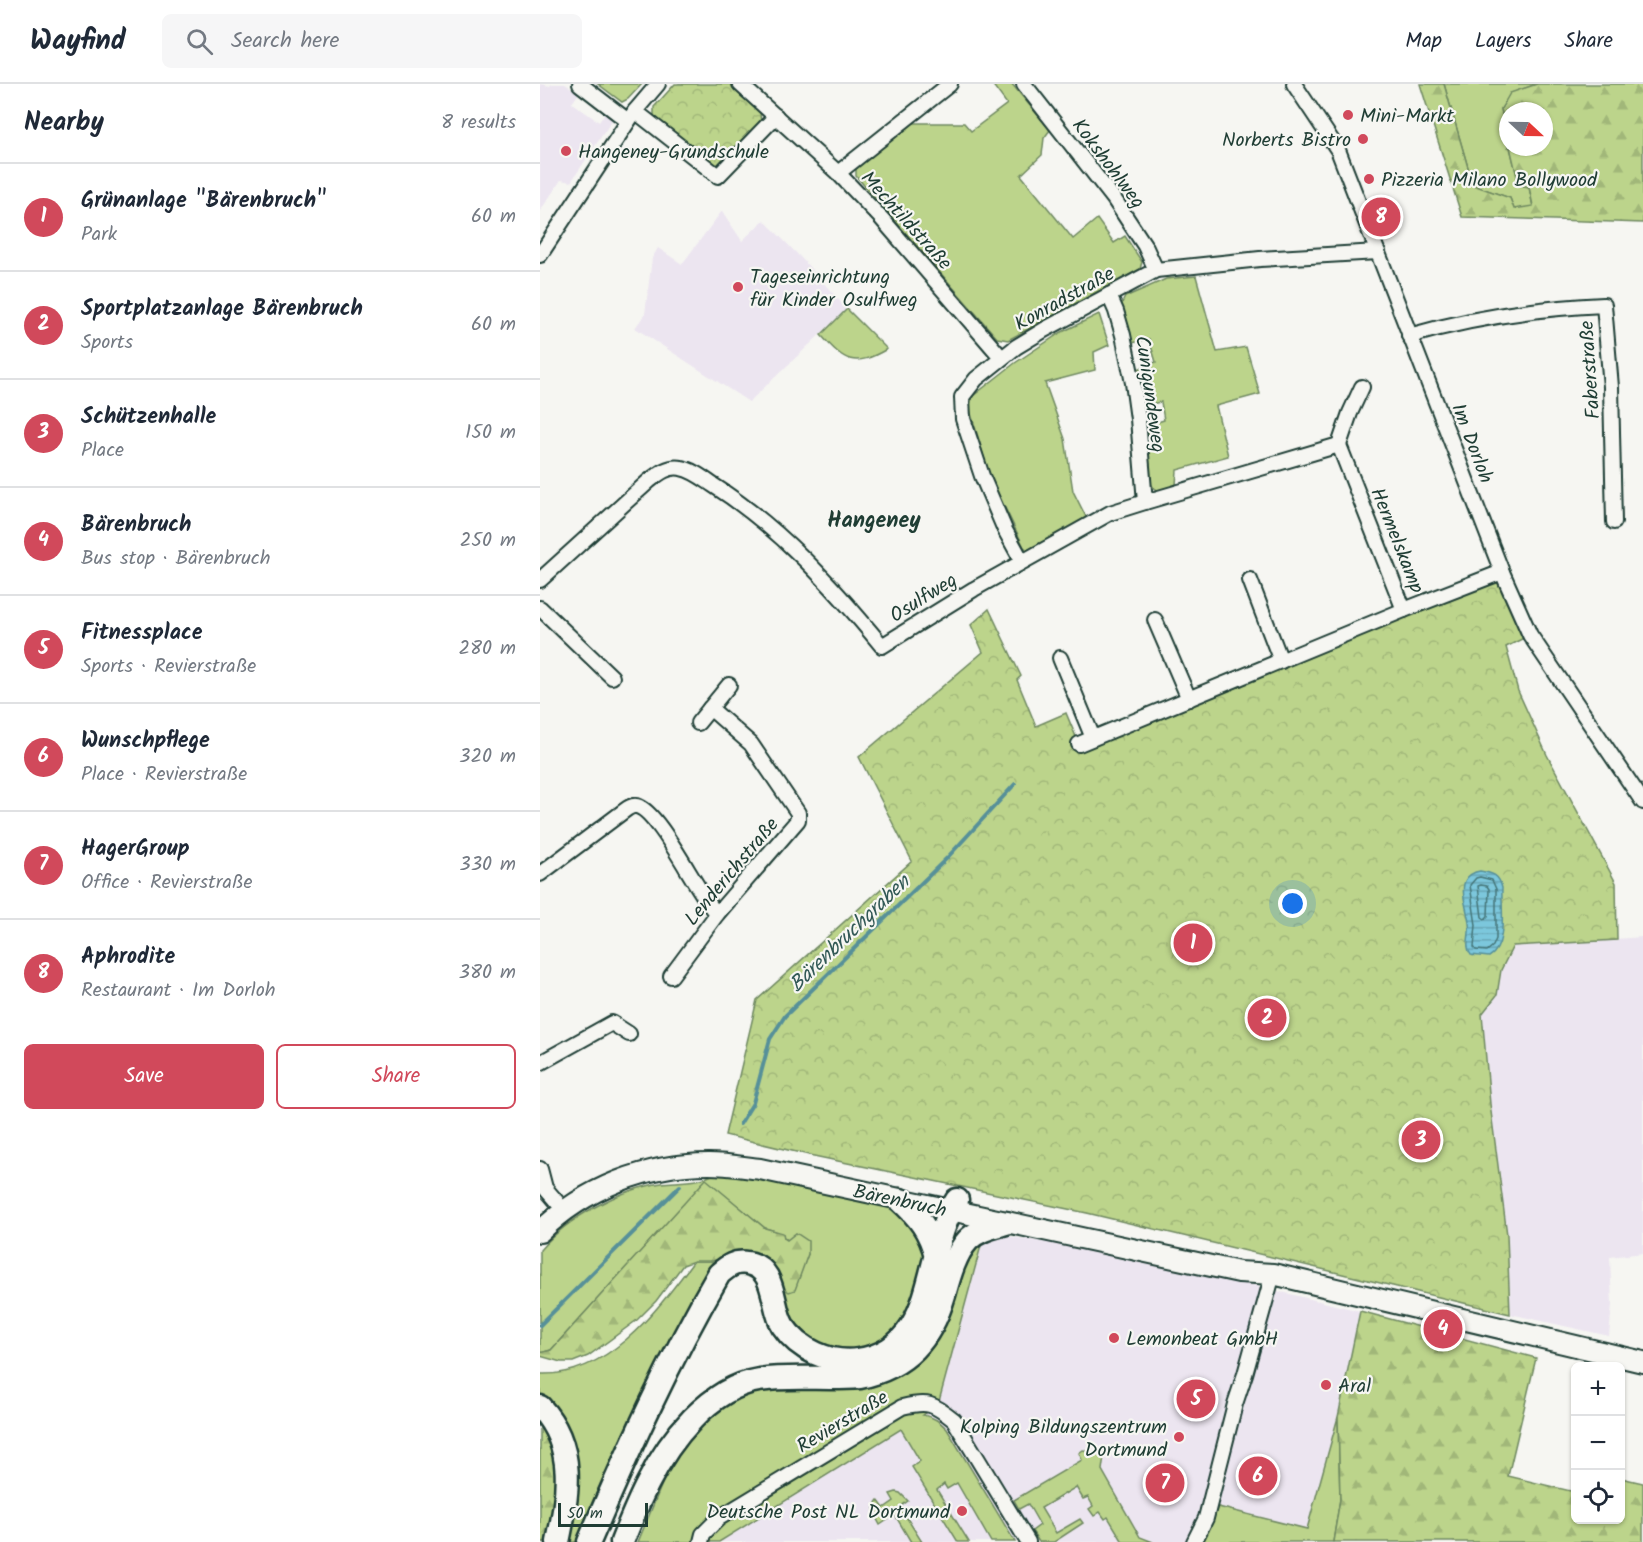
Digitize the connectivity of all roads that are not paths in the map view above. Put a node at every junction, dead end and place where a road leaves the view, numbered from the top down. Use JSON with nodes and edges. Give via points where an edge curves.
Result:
{"nodes":[{"id":1,"x":580,"y":84,"type":"edge"},
{"id":2,"x":658,"y":84,"type":"edge"},
{"id":3,"x":740,"y":84,"type":"edge"},
{"id":4,"x":950,"y":84,"type":"edge"},
{"id":5,"x":1024,"y":84,"type":"edge"},
{"id":6,"x":1294,"y":84,"type":"edge"},
{"id":7,"x":632,"y":116,"type":"junction"},
{"id":8,"x":776,"y":116,"type":"junction"},
{"id":9,"x":838,"y":173,"type":"junction"},
{"id":10,"x":1378,"y":252,"type":"junction"},
{"id":11,"x":540,"y":255,"type":"edge"},
{"id":12,"x":1156,"y":270,"type":"junction"},
{"id":13,"x":1109,"y":295,"type":"junction"},
{"id":14,"x":1409,"y":336,"type":"junction"},
{"id":15,"x":1001,"y":357,"type":"junction"},
{"id":16,"x":1362,"y":387,"type":"dead end"},
{"id":17,"x":1340,"y":445,"type":"junction"},
{"id":18,"x":1145,"y":501,"type":"junction"},
{"id":19,"x":1614,"y":522,"type":"dead end"},
{"id":20,"x":1022,"y":561,"type":"junction"},
{"id":21,"x":1502,"y":572,"type":"junction"},
{"id":22,"x":540,"y":580,"type":"edge"},
{"id":23,"x":1250,"y":580,"type":"dead end"},
{"id":24,"x":540,"y":608,"type":"edge"},
{"id":25,"x":1404,"y":610,"type":"junction"},
{"id":26,"x":1155,"y":620,"type":"dead end"},
{"id":27,"x":1060,"y":658,"type":"dead end"},
{"id":28,"x":1281,"y":661,"type":"junction"},
{"id":29,"x":612,"y":677,"type":"dead end"},
{"id":30,"x":729,"y":685,"type":"dead end"},
{"id":31,"x":1189,"y":699,"type":"junction"},
{"id":32,"x":710,"y":708,"type":"junction"},
{"id":33,"x":698,"y":723,"type":"dead end"},
{"id":34,"x":1093,"y":738,"type":"junction"},
{"id":35,"x":1079,"y":744,"type":"dead end"},
{"id":36,"x":1643,"y":802,"type":"edge"},
{"id":37,"x":540,"y":874,"type":"edge"},
{"id":38,"x":717,"y":914,"type":"junction"},
{"id":39,"x":671,"y":977,"type":"dead end"},
{"id":40,"x":629,"y":1034,"type":"dead end"},
{"id":41,"x":540,"y":1063,"type":"edge"},
{"id":42,"x":540,"y":1169,"type":"edge"},
{"id":43,"x":900,"y":1200,"type":"junction"},
{"id":44,"x":557,"y":1202,"type":"junction"},
{"id":45,"x":956,"y":1208,"type":"junction"},
{"id":46,"x":540,"y":1213,"type":"edge"},
{"id":47,"x":1006,"y":1223,"type":"junction"},
{"id":48,"x":540,"y":1232,"type":"edge"},
{"id":49,"x":936,"y":1256,"type":"junction"},
{"id":50,"x":950,"y":1274,"type":"junction"},
{"id":51,"x":1273,"y":1274,"type":"junction"},
{"id":52,"x":1643,"y":1362,"type":"edge"},
{"id":53,"x":540,"y":1407,"type":"edge"},
{"id":54,"x":558,"y":1542,"type":"edge"},
{"id":55,"x":589,"y":1542,"type":"edge"},
{"id":56,"x":622,"y":1542,"type":"edge"},
{"id":57,"x":701,"y":1542,"type":"edge"},
{"id":58,"x":1028,"y":1542,"type":"edge"},
{"id":59,"x":1194,"y":1542,"type":"edge"}],
"edges":[{"from":1,"to":7,"type":"street"},
{"from":2,"to":7,"type":"street"},
{"from":3,"to":8,"type":"street","name":"Mechtildstraße"},
{"from":4,"to":9,"type":"street"},
{"from":5,"to":12,"type":"street","name":"Kokshohlweg","via":[[1114,200]]},
{"from":6,"to":10,"type":"street","name":"Im Dorloh","via":[[1338,150]]},
{"from":7,"to":8,"type":"street","via":[[718,176]]},
{"from":7,"to":11,"type":"street"},
{"from":8,"to":9,"type":"street","name":"Mechtildstraße"},
{"from":9,"to":15,"type":"street","name":"Mechtildstraße"},
{"from":10,"to":12,"type":"street","name":"Konradstraße"},
{"from":10,"to":14,"type":"street","name":"Im Dorloh"},
{"from":12,"to":13,"type":"street","name":"Konradstraße"},
{"from":13,"to":15,"type":"street","name":"Konradstraße"},
{"from":13,"to":18,"type":"street","name":"Cunigundeweg","via":[[1119,319],[1133,383]]},
{"from":14,"to":19,"type":"street","name":"Faberstraße","via":[[1496,315],[1604,305],[1611,387]]},
{"from":14,"to":21,"type":"street","name":"Im Dorloh"},
{"from":15,"to":20,"type":"street","name":"Konradstraße","via":[[966,390],[961,412],[993,502]]},
{"from":16,"to":17,"type":"street"},
{"from":17,"to":18,"type":"street","name":"Osulfweg"},
{"from":17,"to":25,"type":"street","name":"Hermelskamp"},
{"from":18,"to":20,"type":"street","name":"Osulfweg","via":[[1098,519]]},
{"from":20,"to":22,"type":"street","name":"Osulfweg","via":[[882,646],[842,597],[772,529],[732,497],[690,471],[673,467],[649,481]]},
{"from":21,"to":25,"type":"street","name":"Hermelskamp"},
{"from":21,"to":36,"type":"street","name":"Im Dorloh","via":[[1530,635]]},
{"from":23,"to":28,"type":"street"},
{"from":24,"to":29,"type":"street"},
{"from":25,"to":28,"type":"street"},
{"from":26,"to":31,"type":"street"},
{"from":27,"to":34,"type":"street"},
{"from":28,"to":31,"type":"street"},
{"from":30,"to":32,"type":"street"},
{"from":31,"to":34,"type":"street"},
{"from":32,"to":33,"type":"street"},
{"from":32,"to":38,"type":"street","name":"Lenderichstraße","via":[[751,744],[798,813],[795,826]]},
{"from":34,"to":35,"type":"street"},
{"from":37,"to":38,"type":"street","via":[[631,806],[638,806],[666,837],[707,905]]},
{"from":38,"to":39,"type":"street","name":"Lenderichstraße"},
{"from":40,"to":41,"type":"street","via":[[612,1023]]},
{"from":42,"to":44,"type":"street","via":[[545,1188]]},
{"from":43,"to":45,"type":"main road","name":"Bärenbruch"},
{"from":43,"to":48,"type":"main road","name":"Bärenbruch","via":[[760,1169],[686,1165],[655,1170],[608,1186],[565,1210]]},
{"from":43,"to":49,"type":"highway","via":[[922,1221]]},
{"from":44,"to":45,"type":"main road","name":"Bärenbruch","via":[[619,1170],[648,1161],[717,1152],[755,1155]]},
{"from":44,"to":46,"type":"main road","name":"Bärenbruch"},
{"from":45,"to":47,"type":"main road","name":"Bärenbruch"},
{"from":45,"to":49,"type":"highway"},
{"from":45,"to":50,"type":"highway"},
{"from":45,"to":51,"type":"main road","name":"Bärenbruch","via":[[1214,1254],[1242,1260]]},
{"from":47,"to":50,"type":"highway","via":[[968,1240]]},
{"from":47,"to":51,"type":"main road","name":"Bärenbruch","via":[[1239,1272]]},
{"from":49,"to":55,"type":"highway","via":[[924,1299],[908,1331],[884,1352],[852,1360],[820,1356],[794,1339],[783,1326],[762,1270],[747,1263],[728,1266],[715,1281],[664,1376]]},
{"from":50,"to":56,"type":"highway","via":[[925,1337],[914,1351],[886,1370],[847,1378],[756,1380],[716,1399],[683,1431],[658,1464]]},
{"from":51,"to":52,"type":"main road","name":"Bärenbruch"},
{"from":51,"to":59,"type":"street","via":[[1206,1518]]},
{"from":53,"to":54,"type":"highway","via":[[550,1418],[567,1464],[568,1485]]},
{"from":57,"to":58,"type":"street","name":"Revierstraße","via":[[703,1534],[719,1518],[902,1407],[921,1403],[938,1406],[954,1420]]}]}
